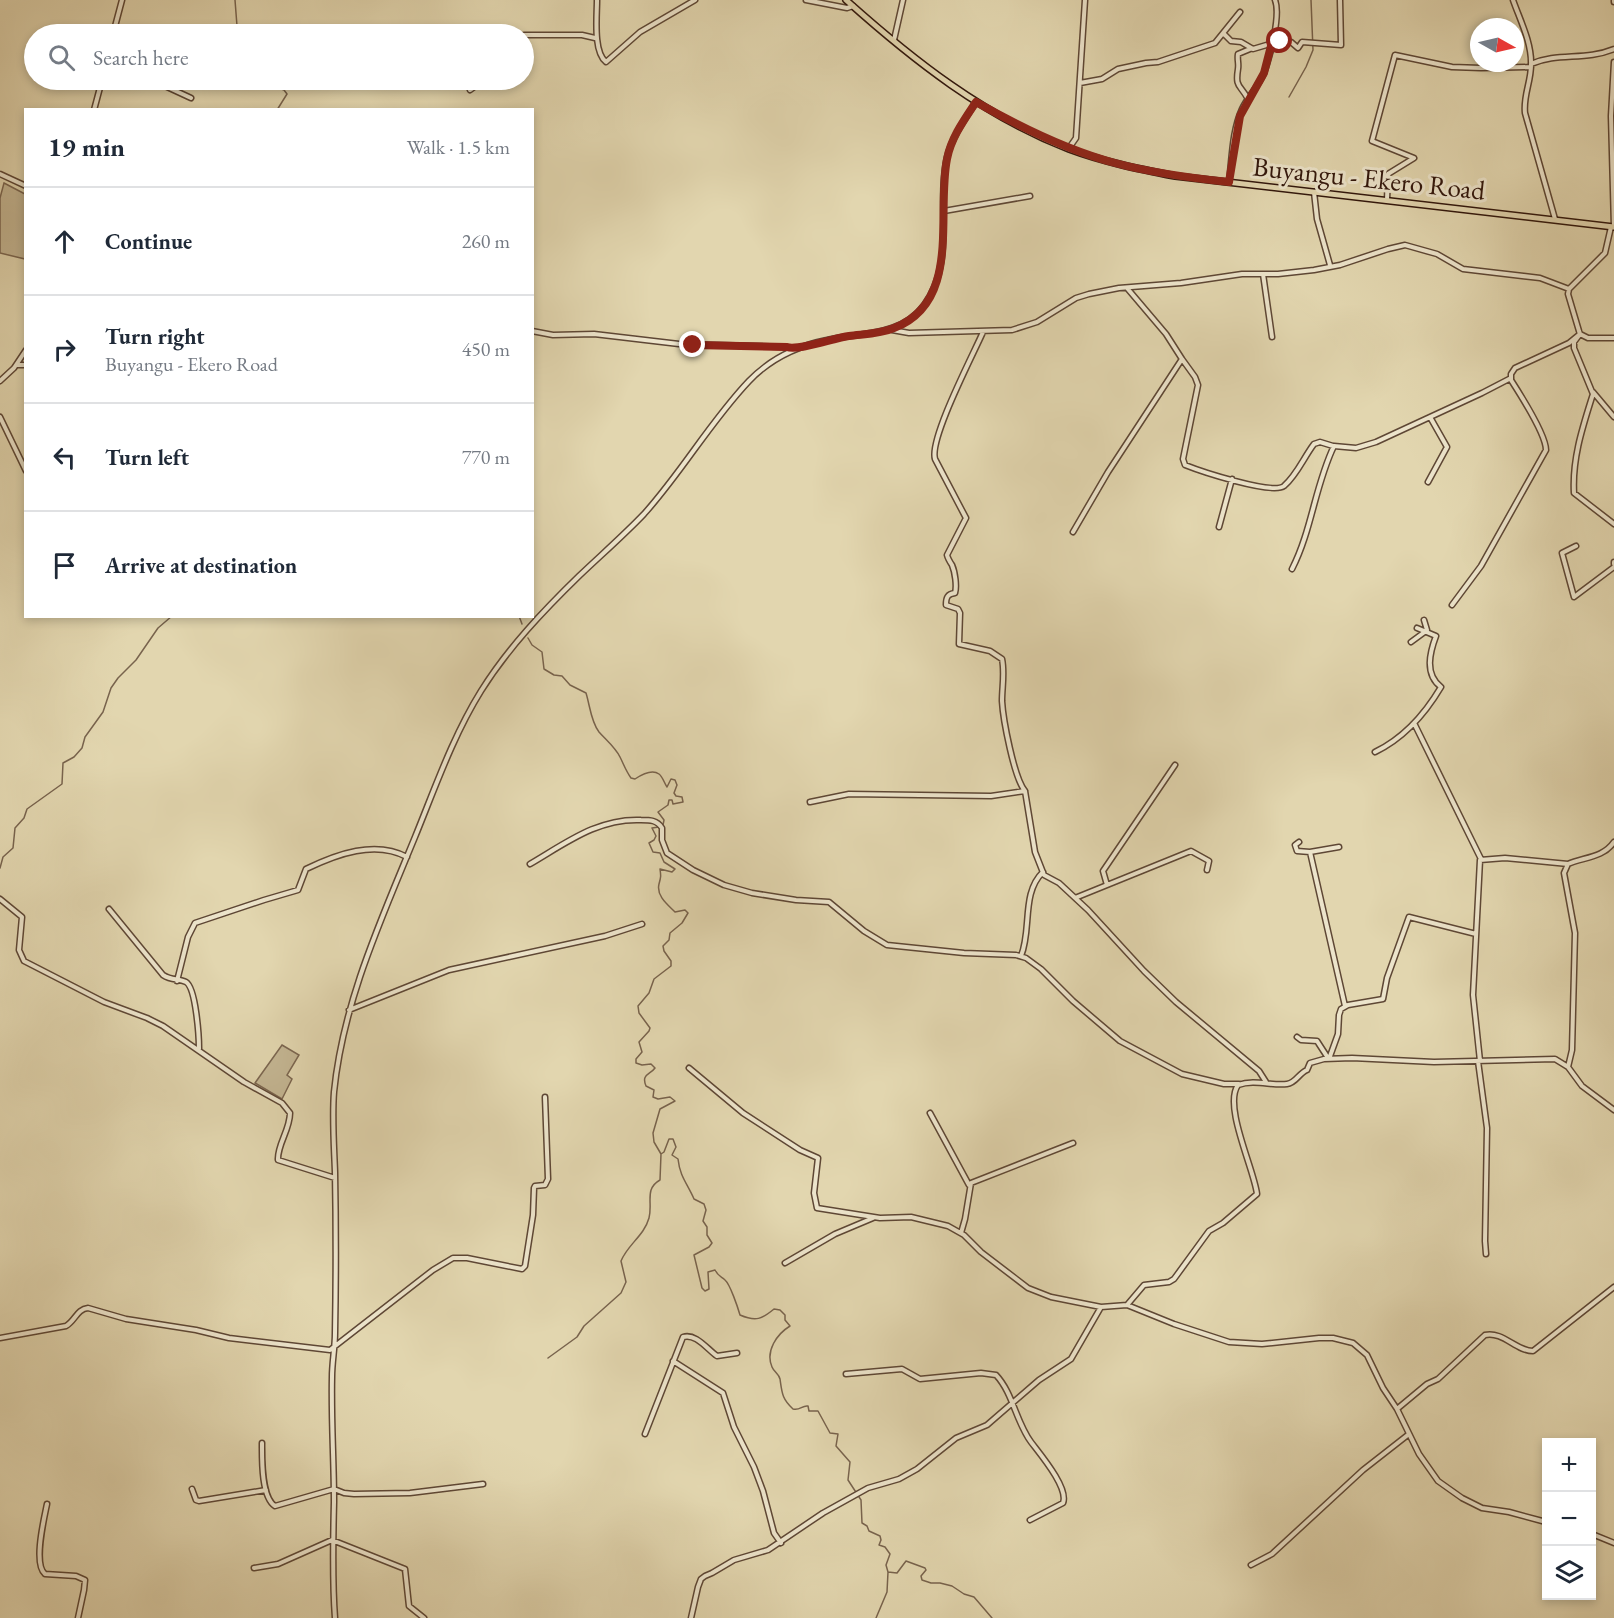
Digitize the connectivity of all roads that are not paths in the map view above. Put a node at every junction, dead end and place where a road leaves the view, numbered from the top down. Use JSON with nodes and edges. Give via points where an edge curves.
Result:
{"nodes":[{"id":1,"x":122,"y":0,"type":"edge"},
{"id":2,"x":597,"y":0,"type":"edge"},
{"id":3,"x":694,"y":0,"type":"edge"},
{"id":4,"x":806,"y":0,"type":"edge"},
{"id":5,"x":846,"y":0,"type":"edge"},
{"id":6,"x":903,"y":0,"type":"edge"},
{"id":7,"x":1085,"y":0,"type":"edge"},
{"id":8,"x":1275,"y":0,"type":"edge"},
{"id":9,"x":1340,"y":0,"type":"edge"},
{"id":10,"x":1512,"y":0,"type":"edge"},
{"id":11,"x":853,"y":6,"type":"junction"},
{"id":12,"x":1240,"y":12,"type":"dead end"},
{"id":13,"x":116,"y":24,"type":"edge"},
{"id":14,"x":1224,"y":34,"type":"junction"},
{"id":15,"x":534,"y":35,"type":"edge"},
{"id":16,"x":595,"y":38,"type":"junction"},
{"id":17,"x":894,"y":40,"type":"junction"},
{"id":18,"x":1272,"y":42,"type":"junction"},
{"id":19,"x":1250,"y":49,"type":"junction"},
{"id":20,"x":1614,"y":49,"type":"edge"},
{"id":21,"x":1614,"y":62,"type":"edge"},
{"id":22,"x":1531,"y":66,"type":"junction"},
{"id":23,"x":1080,"y":83,"type":"junction"},
{"id":24,"x":99,"y":90,"type":"edge"},
{"id":25,"x":174,"y":90,"type":"edge"},
{"id":26,"x":191,"y":98,"type":"dead end"},
{"id":27,"x":1248,"y":99,"type":"junction"},
{"id":28,"x":976,"y":102,"type":"junction"},
{"id":29,"x":95,"y":108,"type":"edge"},
{"id":30,"x":1612,"y":128,"type":"edge"},
{"id":31,"x":1069,"y":148,"type":"junction"},
{"id":32,"x":0,"y":174,"type":"edge"},
{"id":33,"x":1229,"y":182,"type":"junction"},
{"id":34,"x":24,"y":185,"type":"edge"},
{"id":35,"x":1314,"y":192,"type":"junction"},
{"id":36,"x":1030,"y":196,"type":"dead end"},
{"id":37,"x":1387,"y":200,"type":"junction"},
{"id":38,"x":944,"y":211,"type":"junction"},
{"id":39,"x":1555,"y":219,"type":"junction"},
{"id":40,"x":1613,"y":227,"type":"edge"},
{"id":41,"x":1330,"y":265,"type":"junction"},
{"id":42,"x":1263,"y":274,"type":"junction"},
{"id":43,"x":1126,"y":288,"type":"junction"},
{"id":44,"x":1569,"y":289,"type":"junction"},
{"id":45,"x":891,"y":329,"type":"junction"},
{"id":46,"x":534,"y":331,"type":"edge"},
{"id":47,"x":983,"y":332,"type":"junction"},
{"id":48,"x":1580,"y":334,"type":"junction"},
{"id":49,"x":1272,"y":337,"type":"dead end"},
{"id":50,"x":1614,"y":338,"type":"edge"},
{"id":51,"x":793,"y":349,"type":"junction"},
{"id":52,"x":24,"y":353,"type":"edge"},
{"id":53,"x":1182,"y":359,"type":"junction"},
{"id":54,"x":17,"y":365,"type":"junction"},
{"id":55,"x":24,"y":365,"type":"edge"},
{"id":56,"x":1510,"y":378,"type":"junction"},
{"id":57,"x":0,"y":381,"type":"edge"},
{"id":58,"x":1593,"y":392,"type":"junction"},
{"id":59,"x":0,"y":417,"type":"edge"},
{"id":60,"x":1430,"y":417,"type":"junction"},
{"id":61,"x":1614,"y":417,"type":"edge"},
{"id":62,"x":1334,"y":446,"type":"junction"},
{"id":63,"x":24,"y":467,"type":"edge"},
{"id":64,"x":1232,"y":479,"type":"junction"},
{"id":65,"x":1428,"y":482,"type":"dead end"},
{"id":66,"x":1614,"y":524,"type":"edge"},
{"id":67,"x":1219,"y":527,"type":"dead end"},
{"id":68,"x":1073,"y":532,"type":"dead end"},
{"id":69,"x":1576,"y":546,"type":"dead end"},
{"id":70,"x":1614,"y":564,"type":"edge"},
{"id":71,"x":1292,"y":569,"type":"dead end"},
{"id":72,"x":1452,"y":605,"type":"dead end"},
{"id":73,"x":1424,"y":620,"type":"dead end"},
{"id":74,"x":1417,"y":628,"type":"dead end"},
{"id":75,"x":1427,"y":630,"type":"junction"},
{"id":76,"x":1411,"y":642,"type":"dead end"},
{"id":77,"x":1414,"y":723,"type":"junction"},
{"id":78,"x":1375,"y":752,"type":"dead end"},
{"id":79,"x":1175,"y":765,"type":"dead end"},
{"id":80,"x":1025,"y":791,"type":"junction"},
{"id":81,"x":810,"y":802,"type":"dead end"},
{"id":82,"x":1299,"y":842,"type":"dead end"},
{"id":83,"x":1614,"y":842,"type":"edge"},
{"id":84,"x":1339,"y":847,"type":"dead end"},
{"id":85,"x":1310,"y":852,"type":"junction"},
{"id":86,"x":407,"y":857,"type":"junction"},
{"id":87,"x":1481,"y":859,"type":"junction"},
{"id":88,"x":530,"y":864,"type":"dead end"},
{"id":89,"x":1568,"y":864,"type":"junction"},
{"id":90,"x":1207,"y":870,"type":"dead end"},
{"id":91,"x":1043,"y":872,"type":"junction"},
{"id":92,"x":1107,"y":885,"type":"junction"},
{"id":93,"x":1075,"y":898,"type":"junction"},
{"id":94,"x":0,"y":899,"type":"edge"},
{"id":95,"x":109,"y":909,"type":"dead end"},
{"id":96,"x":642,"y":924,"type":"dead end"},
{"id":97,"x":1476,"y":934,"type":"junction"},
{"id":98,"x":1021,"y":956,"type":"junction"},
{"id":99,"x":177,"y":981,"type":"junction"},
{"id":100,"x":1345,"y":1006,"type":"junction"},
{"id":101,"x":349,"y":1011,"type":"junction"},
{"id":102,"x":1297,"y":1037,"type":"dead end"},
{"id":103,"x":199,"y":1049,"type":"junction"},
{"id":104,"x":1329,"y":1059,"type":"junction"},
{"id":105,"x":1479,"y":1061,"type":"junction"},
{"id":106,"x":1568,"y":1067,"type":"junction"},
{"id":107,"x":689,"y":1068,"type":"dead end"},
{"id":108,"x":1266,"y":1082,"type":"junction"},
{"id":109,"x":1241,"y":1084,"type":"junction"},
{"id":110,"x":545,"y":1097,"type":"dead end"},
{"id":111,"x":1614,"y":1110,"type":"edge"},
{"id":112,"x":930,"y":1113,"type":"dead end"},
{"id":113,"x":1073,"y":1143,"type":"dead end"},
{"id":114,"x":335,"y":1178,"type":"junction"},
{"id":115,"x":969,"y":1185,"type":"junction"},
{"id":116,"x":873,"y":1218,"type":"junction"},
{"id":117,"x":961,"y":1233,"type":"junction"},
{"id":118,"x":1486,"y":1254,"type":"dead end"},
{"id":119,"x":785,"y":1263,"type":"dead end"},
{"id":120,"x":1614,"y":1287,"type":"edge"},
{"id":121,"x":1126,"y":1305,"type":"junction"},
{"id":122,"x":1101,"y":1307,"type":"junction"},
{"id":123,"x":0,"y":1338,"type":"edge"},
{"id":124,"x":334,"y":1349,"type":"junction"},
{"id":125,"x":738,"y":1353,"type":"dead end"},
{"id":126,"x":673,"y":1361,"type":"junction"},
{"id":127,"x":846,"y":1374,"type":"dead end"},
{"id":128,"x":1011,"y":1404,"type":"junction"},
{"id":129,"x":1397,"y":1409,"type":"junction"},
{"id":130,"x":645,"y":1434,"type":"dead end"},
{"id":131,"x":1408,"y":1434,"type":"junction"},
{"id":132,"x":262,"y":1443,"type":"dead end"},
{"id":133,"x":483,"y":1484,"type":"dead end"},
{"id":134,"x":192,"y":1489,"type":"dead end"},
{"id":135,"x":334,"y":1489,"type":"junction"},
{"id":136,"x":266,"y":1490,"type":"junction"},
{"id":137,"x":47,"y":1504,"type":"dead end"},
{"id":138,"x":1030,"y":1520,"type":"dead end"},
{"id":139,"x":1542,"y":1521,"type":"edge"},
{"id":140,"x":1596,"y":1536,"type":"edge"},
{"id":141,"x":332,"y":1540,"type":"junction"},
{"id":142,"x":782,"y":1543,"type":"junction"},
{"id":143,"x":1614,"y":1543,"type":"edge"},
{"id":144,"x":1251,"y":1565,"type":"dead end"},
{"id":145,"x":254,"y":1568,"type":"dead end"},
{"id":146,"x":78,"y":1618,"type":"edge"},
{"id":147,"x":335,"y":1618,"type":"edge"},
{"id":148,"x":424,"y":1618,"type":"edge"},
{"id":149,"x":691,"y":1618,"type":"edge"}],
"edges":[{"from":1,"to":13,"type":"street"},
{"from":2,"to":16,"type":"street"},
{"from":3,"to":16,"type":"street","via":[[639,32],[607,62],[602,59]]},
{"from":4,"to":11,"type":"street"},
{"from":5,"to":11,"type":"main road","name":"Buyangu - Ekero Road"},
{"from":6,"to":17,"type":"street"},
{"from":7,"to":23,"type":"street"},
{"from":8,"to":18,"type":"street","via":[[1277,18]]},
{"from":9,"to":18,"type":"street","via":[[1341,45],[1302,42],[1298,48],[1288,42]]},
{"from":10,"to":22,"type":"street","via":[[1531,51]]},
{"from":11,"to":17,"type":"main road","name":"Buyangu - Ekero Road"},
{"from":12,"to":14,"type":"street"},
{"from":14,"to":19,"type":"street"},
{"from":14,"to":23,"type":"street","via":[[1215,43],[1181,56],[1118,69],[1102,79]]},
{"from":15,"to":16,"type":"street"},
{"from":17,"to":28,"type":"main road","name":"Buyangu - Ekero Road"},
{"from":18,"to":19,"type":"street"},
{"from":18,"to":27,"type":"street","via":[[1264,73]]},
{"from":19,"to":27,"type":"street","via":[[1238,54],[1235,77]]},
{"from":20,"to":22,"type":"street","via":[[1597,55],[1552,58]]},
{"from":21,"to":30,"type":"street"},
{"from":22,"to":37,"type":"street","via":[[1469,68],[1394,56],[1372,140],[1414,158],[1388,174]]},
{"from":22,"to":39,"type":"street","via":[[1525,113]]},
{"from":23,"to":31,"type":"street","via":[[1076,138]]},
{"from":24,"to":29,"type":"street"},
{"from":25,"to":26,"type":"street"},
{"from":27,"to":33,"type":"street","via":[[1236,132]]},
{"from":28,"to":31,"type":"main road","name":"Buyangu - Ekero Road"},
{"from":28,"to":38,"type":"street","via":[[949,151]]},
{"from":30,"to":40,"type":"street"},
{"from":31,"to":33,"type":"main road","name":"Buyangu - Ekero Road","via":[[1134,168]]},
{"from":32,"to":34,"type":"street"},
{"from":33,"to":35,"type":"main road","name":"Buyangu - Ekero Road"},
{"from":35,"to":37,"type":"main road","name":"Buyangu - Ekero Road"},
{"from":35,"to":41,"type":"street"},
{"from":36,"to":38,"type":"street"},
{"from":37,"to":39,"type":"main road","name":"Buyangu - Ekero Road"},
{"from":38,"to":45,"type":"street","via":[[941,264],[934,289],[915,315]]},
{"from":39,"to":40,"type":"main road","name":"Buyangu - Ekero Road"},
{"from":40,"to":44,"type":"street","via":[[1605,253]]},
{"from":41,"to":42,"type":"street"},
{"from":41,"to":44,"type":"street","via":[[1406,245],[1437,254],[1462,269],[1540,278]]},
{"from":42,"to":43,"type":"street"},
{"from":42,"to":49,"type":"street"},
{"from":43,"to":47,"type":"street","via":[[1083,296],[1018,329]]},
{"from":43,"to":53,"type":"street"},
{"from":44,"to":48,"type":"street"},
{"from":45,"to":47,"type":"street","via":[[909,333]]},
{"from":45,"to":51,"type":"street"},
{"from":46,"to":51,"type":"street"},
{"from":47,"to":80,"type":"street","via":[[933,450],[966,518],[947,555],[957,588],[946,598],[946,605],[960,613],[959,644],[990,651],[1002,659],[1003,714],[1016,771]]},
{"from":48,"to":50,"type":"street","via":[[1588,338]]},
{"from":48,"to":56,"type":"street","via":[[1515,368]]},
{"from":48,"to":58,"type":"street","via":[[1574,348]]},
{"from":51,"to":86,"type":"street","via":[[752,378],[658,498],[545,610],[508,653],[469,713]]},
{"from":52,"to":54,"type":"street"},
{"from":53,"to":64,"type":"street","via":[[1198,385],[1184,464]]},
{"from":53,"to":68,"type":"street"},
{"from":54,"to":55,"type":"street"},
{"from":54,"to":57,"type":"street"},
{"from":56,"to":60,"type":"street"},
{"from":56,"to":72,"type":"street","via":[[1539,429],[1546,450],[1481,566]]},
{"from":58,"to":61,"type":"street"},
{"from":58,"to":66,"type":"street","via":[[1579,436],[1574,491]]},
{"from":59,"to":63,"type":"street"},
{"from":60,"to":62,"type":"street","via":[[1365,446]]},
{"from":60,"to":65,"type":"street","via":[[1447,447]]},
{"from":62,"to":64,"type":"street","via":[[1314,444],[1294,475],[1280,488]]},
{"from":62,"to":71,"type":"street"},
{"from":64,"to":67,"type":"street"},
{"from":69,"to":70,"type":"street","via":[[1562,553],[1574,597]]},
{"from":73,"to":75,"type":"street"},
{"from":74,"to":75,"type":"street"},
{"from":75,"to":76,"type":"street"},
{"from":75,"to":77,"type":"street","via":[[1436,636],[1429,665],[1441,687]]},
{"from":77,"to":78,"type":"street"},
{"from":77,"to":87,"type":"street"},
{"from":79,"to":92,"type":"street","via":[[1102,871]]},
{"from":80,"to":81,"type":"street","via":[[991,796],[849,794]]},
{"from":80,"to":91,"type":"street"},
{"from":82,"to":85,"type":"street","via":[[1295,845],[1297,851]]},
{"from":83,"to":89,"type":"street","via":[[1607,851]]},
{"from":84,"to":85,"type":"street"},
{"from":85,"to":100,"type":"street"},
{"from":86,"to":99,"type":"street","via":[[383,849],[357,851],[306,869],[298,890],[195,923]]},
{"from":86,"to":101,"type":"street"},
{"from":87,"to":89,"type":"street"},
{"from":87,"to":97,"type":"street"},
{"from":88,"to":98,"type":"street","via":[[598,825],[652,820],[662,828],[667,853],[724,885],[752,893],[829,902],[864,932],[887,945]]},
{"from":89,"to":106,"type":"street","via":[[1564,879],[1575,933],[1572,1050]]},
{"from":90,"to":92,"type":"street","via":[[1209,861],[1191,851]]},
{"from":91,"to":93,"type":"street"},
{"from":91,"to":98,"type":"street","via":[[1032,890]]},
{"from":92,"to":93,"type":"street"},
{"from":93,"to":108,"type":"street","via":[[1176,1002]]},
{"from":94,"to":103,"type":"street","via":[[22,917],[19,950],[24,961],[104,1002],[155,1022]]},
{"from":95,"to":99,"type":"street","via":[[164,975]]},
{"from":96,"to":101,"type":"street","via":[[605,936],[448,970]]},
{"from":97,"to":100,"type":"street","via":[[1409,917],[1383,999]]},
{"from":97,"to":105,"type":"street","via":[[1473,995]]},
{"from":98,"to":109,"type":"street","via":[[1041,969],[1110,1034],[1137,1051],[1182,1074]]},
{"from":99,"to":103,"type":"street","via":[[187,983],[193,994]]},
{"from":100,"to":104,"type":"street","via":[[1339,1013],[1338,1034]]},
{"from":101,"to":114,"type":"street","via":[[334,1098]]},
{"from":102,"to":104,"type":"street","via":[[1317,1041]]},
{"from":103,"to":114,"type":"street","via":[[226,1071],[286,1107],[290,1120],[278,1160]]},
{"from":104,"to":105,"type":"street"},
{"from":104,"to":108,"type":"street","via":[[1310,1063],[1293,1082]]},
{"from":105,"to":106,"type":"street","via":[[1555,1059]]},
{"from":105,"to":118,"type":"street","via":[[1487,1128]]},
{"from":106,"to":111,"type":"street","via":[[1582,1086]]},
{"from":107,"to":116,"type":"street","via":[[743,1113],[818,1158],[814,1193],[817,1208]]},
{"from":108,"to":109,"type":"street"},
{"from":109,"to":121,"type":"street","via":[[1235,1091],[1236,1115],[1257,1194],[1209,1231],[1172,1281],[1144,1285]]},
{"from":110,"to":124,"type":"street","via":[[548,1179],[545,1185],[534,1188],[524,1268],[453,1258]]},
{"from":112,"to":115,"type":"street"},
{"from":113,"to":115,"type":"street"},
{"from":114,"to":124,"type":"street"},
{"from":115,"to":117,"type":"street"},
{"from":116,"to":117,"type":"street","via":[[911,1217]]},
{"from":116,"to":119,"type":"street","via":[[835,1234]]},
{"from":117,"to":122,"type":"street","via":[[1033,1291]]},
{"from":120,"to":129,"type":"street","via":[[1533,1351],[1495,1334],[1485,1335],[1438,1379]]},
{"from":121,"to":122,"type":"street"},
{"from":121,"to":129,"type":"street","via":[[1236,1343],[1333,1338],[1353,1343],[1367,1355]]},
{"from":122,"to":128,"type":"street","via":[[1071,1359]]},
{"from":123,"to":124,"type":"street","via":[[66,1326],[88,1308],[229,1338]]},
{"from":124,"to":135,"type":"street"},
{"from":125,"to":126,"type":"street","via":[[717,1356],[688,1335],[681,1338]]},
{"from":126,"to":130,"type":"street"},
{"from":126,"to":142,"type":"street","via":[[723,1393],[763,1491],[774,1533]]},
{"from":127,"to":128,"type":"street","via":[[902,1369],[920,1379],[992,1374],[1003,1384]]},
{"from":128,"to":138,"type":"street","via":[[1026,1435],[1054,1474],[1065,1500]]},
{"from":128,"to":142,"type":"street","via":[[983,1428],[951,1442],[917,1469],[861,1491]]},
{"from":129,"to":131,"type":"street"},
{"from":131,"to":139,"type":"street","via":[[1433,1475],[1462,1498],[1482,1508]]},
{"from":131,"to":144,"type":"street","via":[[1272,1554]]},
{"from":132,"to":136,"type":"street"},
{"from":133,"to":135,"type":"street","via":[[410,1493],[354,1494]]},
{"from":134,"to":136,"type":"street","via":[[199,1501]]},
{"from":135,"to":136,"type":"street","via":[[274,1506]]},
{"from":135,"to":141,"type":"street"},
{"from":137,"to":146,"type":"street","via":[[40,1566],[45,1574],[85,1580]]},
{"from":140,"to":143,"type":"street"},
{"from":141,"to":145,"type":"street","via":[[278,1563]]},
{"from":141,"to":147,"type":"street"},
{"from":141,"to":148,"type":"street","via":[[405,1569],[409,1606]]},
{"from":142,"to":149,"type":"street","via":[[734,1560],[701,1579]]}]}
